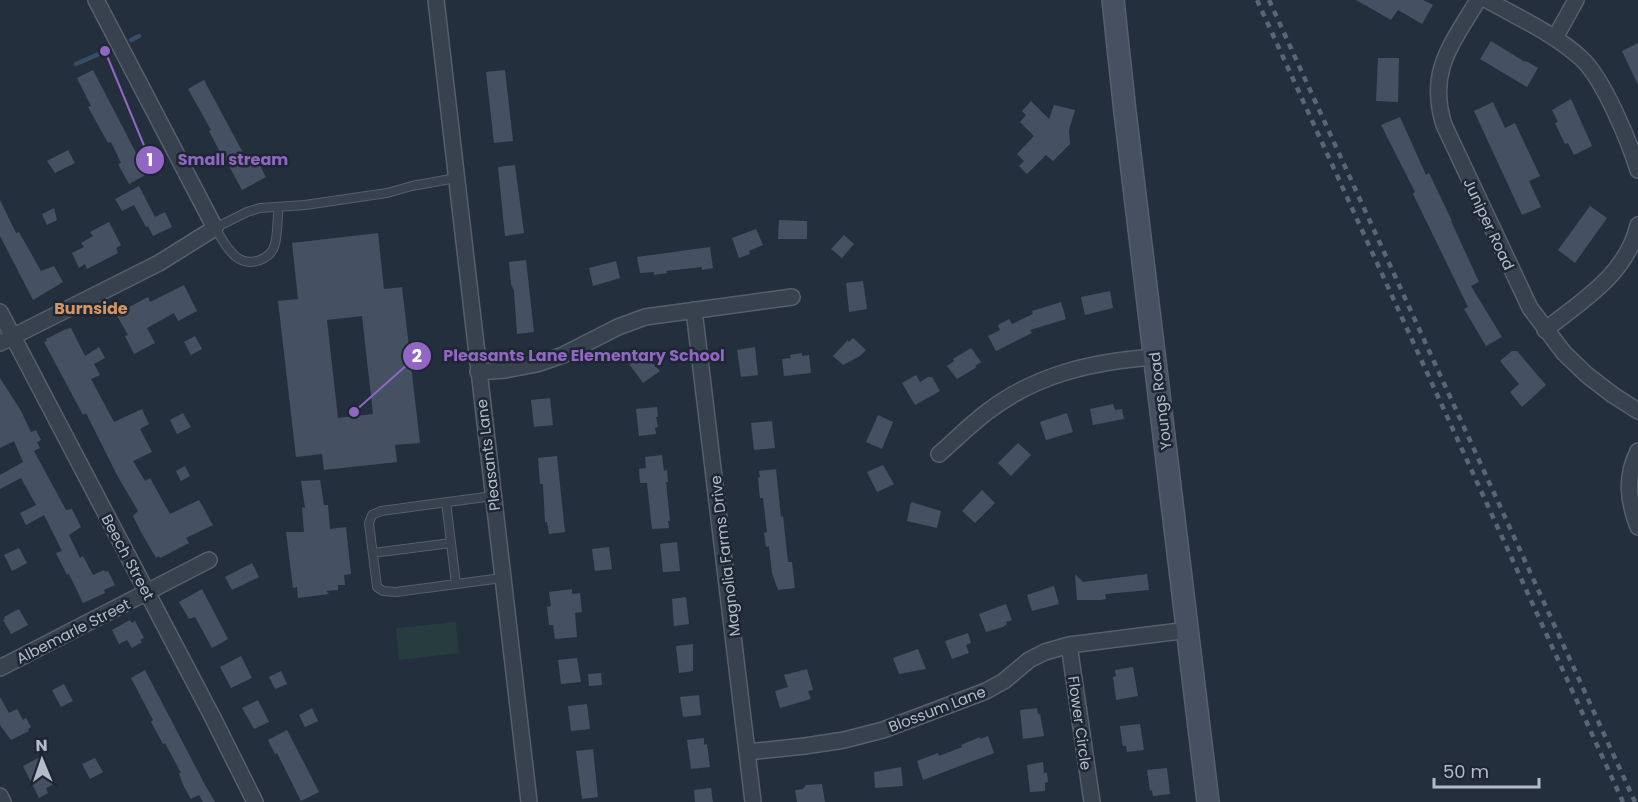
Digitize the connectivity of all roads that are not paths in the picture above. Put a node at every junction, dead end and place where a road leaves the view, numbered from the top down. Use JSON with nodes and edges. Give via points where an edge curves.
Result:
{"nodes":[{"id":1,"x":96,"y":0,"type":"edge"},
{"id":2,"x":436,"y":0,"type":"edge"},
{"id":3,"x":1113,"y":0,"type":"edge"},
{"id":4,"x":1478,"y":0,"type":"edge"},
{"id":5,"x":1487,"y":0,"type":"edge"},
{"id":6,"x":1576,"y":0,"type":"edge"},
{"id":7,"x":1555,"y":38,"type":"junction"},
{"id":8,"x":1638,"y":170,"type":"edge"},
{"id":9,"x":456,"y":178,"type":"junction"},
{"id":10,"x":279,"y":207,"type":"junction"},
{"id":11,"x":215,"y":228,"type":"junction"},
{"id":12,"x":1637,"y":229,"type":"edge"},
{"id":13,"x":792,"y":297,"type":"dead end"},
{"id":14,"x":694,"y":310,"type":"junction"},
{"id":15,"x":0,"y":312,"type":"edge"},
{"id":16,"x":1545,"y":330,"type":"junction"},
{"id":17,"x":7,"y":339,"type":"edge"},
{"id":18,"x":1155,"y":357,"type":"junction"},
{"id":19,"x":478,"y":372,"type":"junction"},
{"id":20,"x":1638,"y":411,"type":"edge"},
{"id":21,"x":1638,"y":451,"type":"edge"},
{"id":22,"x":939,"y":454,"type":"dead end"},
{"id":23,"x":493,"y":496,"type":"junction"},
{"id":24,"x":446,"y":502,"type":"junction"},
{"id":25,"x":1638,"y":527,"type":"edge"},
{"id":26,"x":451,"y":543,"type":"junction"},
{"id":27,"x":373,"y":553,"type":"junction"},
{"id":28,"x":209,"y":560,"type":"dead end"},
{"id":29,"x":502,"y":578,"type":"junction"},
{"id":30,"x":456,"y":584,"type":"junction"},
{"id":31,"x":147,"y":593,"type":"junction"},
{"id":32,"x":1188,"y":630,"type":"junction"},
{"id":33,"x":1069,"y":645,"type":"junction"},
{"id":34,"x":0,"y":668,"type":"edge"},
{"id":35,"x":747,"y":752,"type":"junction"},
{"id":36,"x":0,"y":796,"type":"edge"},
{"id":37,"x":3,"y":802,"type":"edge"},
{"id":38,"x":255,"y":802,"type":"edge"},
{"id":39,"x":529,"y":802,"type":"edge"},
{"id":40,"x":753,"y":802,"type":"edge"},
{"id":41,"x":1092,"y":802,"type":"edge"},
{"id":42,"x":1208,"y":802,"type":"edge"}],
"edges":[{"from":1,"to":11,"type":"street"},
{"from":2,"to":9,"type":"street","name":"Pleasants Lane"},
{"from":3,"to":18,"type":"street","name":"Youngs Road"},
{"from":4,"to":16,"type":"street","name":"Juniper Road","via":[[1444,60],[1437,86],[1438,105],[1498,242]]},
{"from":5,"to":7,"type":"street"},
{"from":6,"to":7,"type":"street"},
{"from":7,"to":8,"type":"street","via":[[1583,60],[1597,78]]},
{"from":9,"to":10,"type":"lane","via":[[387,193]]},
{"from":9,"to":19,"type":"street","name":"Pleasants Lane"},
{"from":10,"to":11,"type":"lane","via":[[247,212]]},
{"from":10,"to":11,"type":"lane","via":[[274,245],[269,255],[259,261],[236,258]]},
{"from":11,"to":17,"type":"street","via":[[159,263]]},
{"from":12,"to":16,"type":"street","via":[[1623,259],[1605,283]]},
{"from":13,"to":14,"type":"street"},
{"from":14,"to":19,"type":"street","via":[[645,317],[537,364]]},
{"from":14,"to":35,"type":"street","name":"Magnolia Farms Drive"},
{"from":15,"to":17,"type":"street","name":"Beech Street"},
{"from":16,"to":20,"type":"street","name":"Juniper Road","via":[[1587,375]]},
{"from":17,"to":31,"type":"street","name":"Beech Street"},
{"from":18,"to":22,"type":"street","via":[[1085,366],[1037,383],[988,411]]},
{"from":18,"to":32,"type":"street","name":"Youngs Road"},
{"from":19,"to":23,"type":"street","name":"Pleasants Lane"},
{"from":21,"to":25,"type":"street","via":[[1629,486]]},
{"from":23,"to":24,"type":"lane"},
{"from":23,"to":29,"type":"street","name":"Pleasants Lane"},
{"from":24,"to":26,"type":"lane"},
{"from":24,"to":27,"type":"lane","via":[[372,515],[369,524]]},
{"from":26,"to":27,"type":"lane"},
{"from":26,"to":30,"type":"lane"},
{"from":27,"to":30,"type":"lane","via":[[377,587],[383,591]]},
{"from":28,"to":31,"type":"street","name":"Albemarle Street"},
{"from":29,"to":30,"type":"lane"},
{"from":29,"to":39,"type":"street","name":"Pleasants Lane"},
{"from":31,"to":34,"type":"street","name":"Albemarle Street"},
{"from":31,"to":38,"type":"street","name":"Beech Street"},
{"from":32,"to":33,"type":"street","name":"Blossum Lane"},
{"from":32,"to":42,"type":"street","name":"Youngs Road"},
{"from":33,"to":35,"type":"street","name":"Blossum Lane","via":[[1029,660],[986,692],[883,730],[844,740]]},
{"from":33,"to":41,"type":"street","name":"Flower Circle"},
{"from":35,"to":40,"type":"street","name":"Magnolia Farms Drive"},
{"from":36,"to":37,"type":"street"}]}
